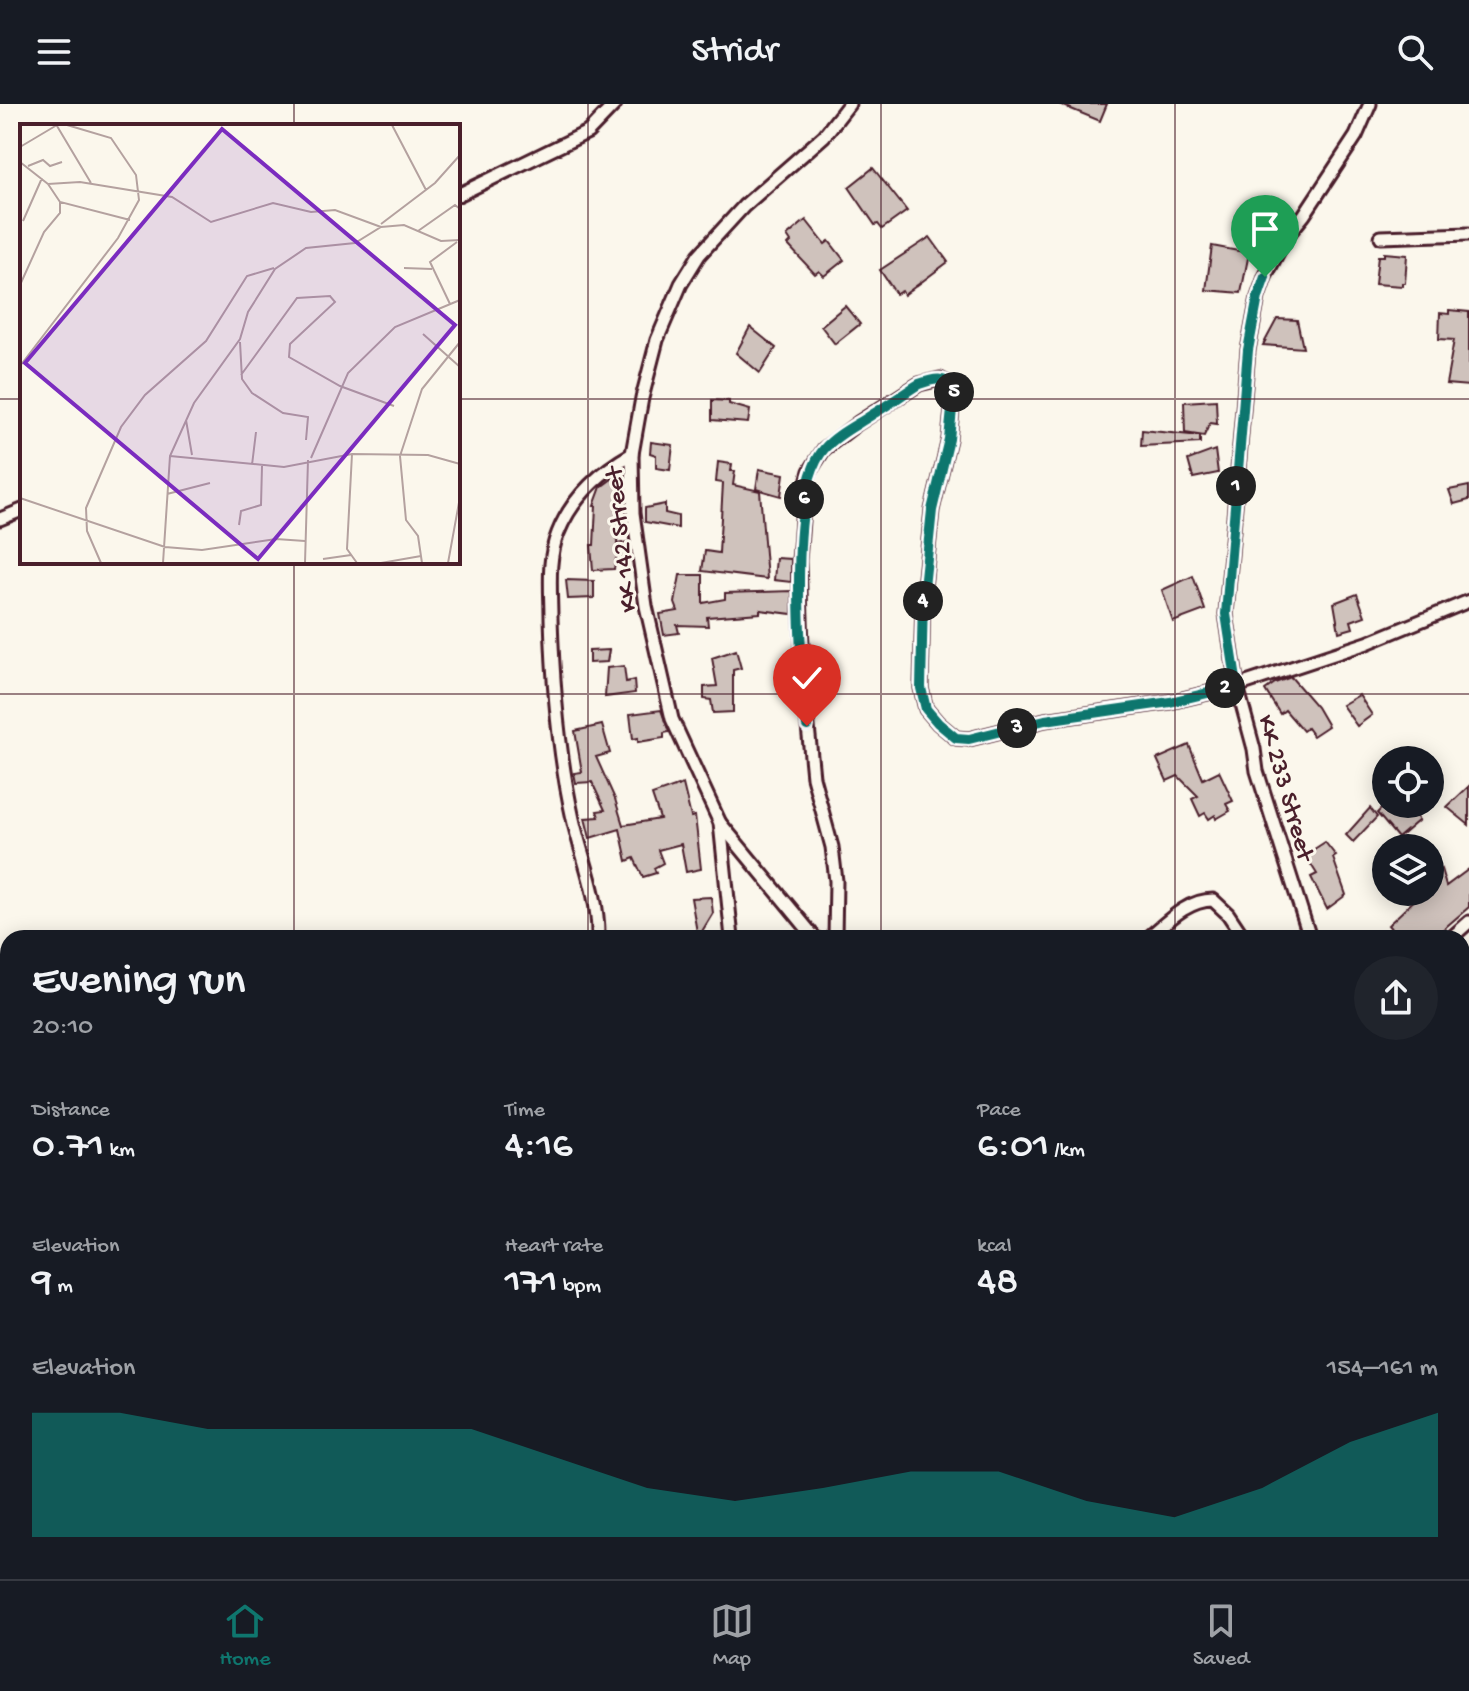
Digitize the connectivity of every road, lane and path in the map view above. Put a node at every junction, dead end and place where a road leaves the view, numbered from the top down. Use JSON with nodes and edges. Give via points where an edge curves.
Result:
{"nodes":[{"id":1,"x":615,"y":104,"type":"edge"},
{"id":2,"x":849,"y":104,"type":"edge"},
{"id":3,"x":1370,"y":104,"type":"edge"},
{"id":4,"x":460,"y":194,"type":"edge"},
{"id":5,"x":1469,"y":234,"type":"edge"},
{"id":6,"x":1381,"y":237,"type":"dead end"},
{"id":7,"x":632,"y":454,"type":"junction"},
{"id":8,"x":20,"y":511,"type":"edge"},
{"id":9,"x":0,"y":519,"type":"edge"},
{"id":10,"x":1469,"y":601,"type":"edge"},
{"id":11,"x":1237,"y":686,"type":"junction"},
{"id":12,"x":720,"y":823,"type":"junction"},
{"id":13,"x":598,"y":930,"type":"edge"},
{"id":14,"x":731,"y":930,"type":"edge"},
{"id":15,"x":808,"y":930,"type":"edge"},
{"id":16,"x":835,"y":930,"type":"edge"},
{"id":17,"x":1158,"y":930,"type":"edge"},
{"id":18,"x":1239,"y":930,"type":"edge"},
{"id":19,"x":1307,"y":930,"type":"edge"}],
"edges":[{"from":1,"to":4,"type":"street","via":[[588,132]]},
{"from":2,"to":7,"type":"street","name":"KK 142 Street","via":[[824,136],[744,206],[699,255],[681,284],[657,340]]},
{"from":3,"to":11,"type":"street","name":"KK 233 Street","via":[[1356,136],[1286,237],[1258,297],[1248,350],[1226,614]]},
{"from":5,"to":6,"type":"street"},
{"from":7,"to":12,"type":"street","name":"KK 142 Street","via":[[639,563],[666,699]]},
{"from":7,"to":13,"type":"street","via":[[607,468],[570,511],[557,535],[550,567],[558,744],[573,822],[596,897]]},
{"from":8,"to":9,"type":"street"},
{"from":10,"to":11,"type":"street","via":[[1367,643]]},
{"from":11,"to":16,"type":"street","via":[[969,739],[956,738],[938,723],[926,709],[921,688],[923,597],[954,390],[946,381],[934,379],[907,391],[824,449],[804,493],[799,561],[803,675],[813,777],[832,847]]},
{"from":11,"to":19,"type":"street","name":"KK 233 Street","via":[[1266,806]]},
{"from":12,"to":14,"type":"street","name":"KK 142 Street"},
{"from":12,"to":15,"type":"street"},
{"from":17,"to":18,"type":"street","via":[[1202,900],[1213,900]]}]}
